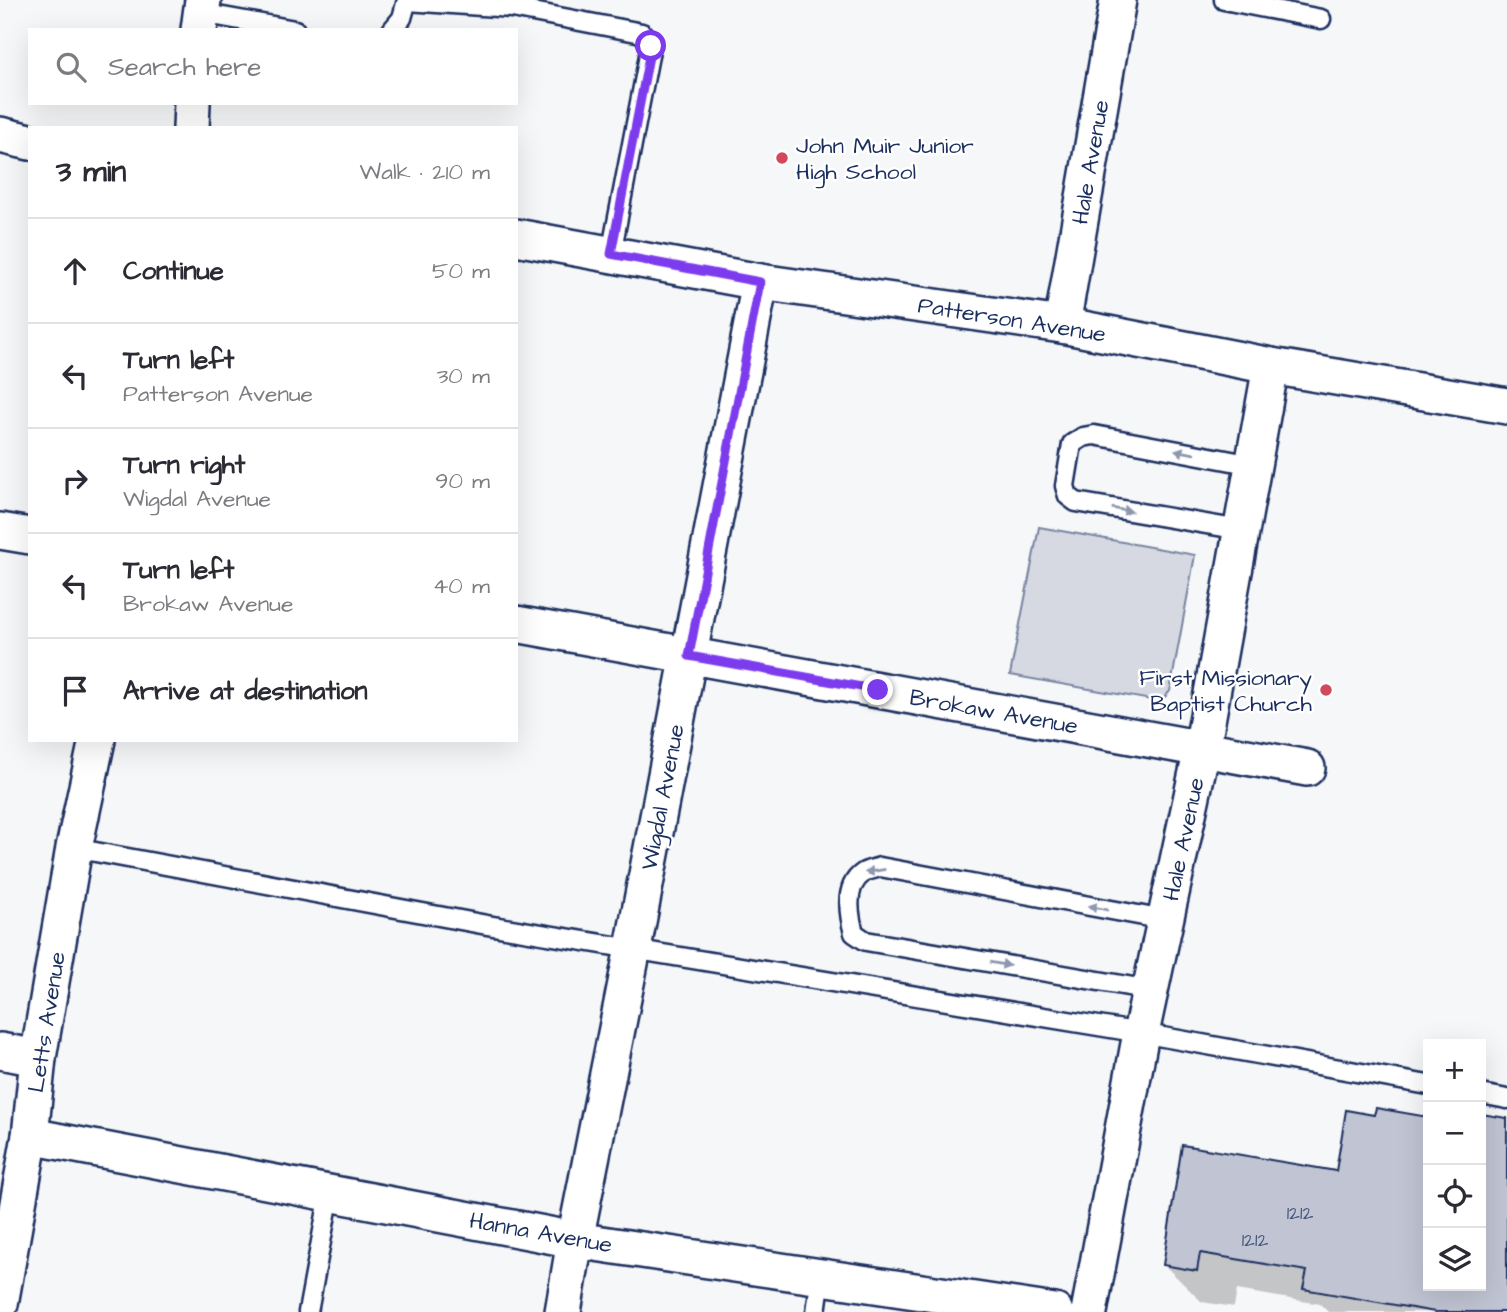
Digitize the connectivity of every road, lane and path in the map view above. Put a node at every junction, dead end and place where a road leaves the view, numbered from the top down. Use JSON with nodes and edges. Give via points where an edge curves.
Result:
{"nodes":[{"id":1,"x":407,"y":0,"type":"edge"},
{"id":2,"x":1118,"y":0,"type":"edge"},
{"id":3,"x":1224,"y":0,"type":"edge"},
{"id":4,"x":201,"y":14,"type":"edge"},
{"id":5,"x":1321,"y":19,"type":"dead end"},
{"id":6,"x":283,"y":28,"type":"edge"},
{"id":7,"x":394,"y":28,"type":"edge"},
{"id":8,"x":192,"y":105,"type":"edge"},
{"id":9,"x":191,"y":126,"type":"edge"},
{"id":10,"x":0,"y":135,"type":"edge"},
{"id":11,"x":28,"y":142,"type":"edge"},
{"id":12,"x":518,"y":237,"type":"edge"},
{"id":13,"x":611,"y":254,"type":"junction"},
{"id":14,"x":760,"y":282,"type":"junction"},
{"id":15,"x":1062,"y":325,"type":"junction"},
{"id":16,"x":1270,"y":366,"type":"junction"},
{"id":17,"x":1507,"y":406,"type":"edge"},
{"id":18,"x":1252,"y":465,"type":"junction"},
{"id":19,"x":1241,"y":530,"type":"junction"},
{"id":20,"x":0,"y":531,"type":"edge"},
{"id":21,"x":28,"y":536,"type":"edge"},
{"id":22,"x":518,"y":624,"type":"edge"},
{"id":23,"x":689,"y":656,"type":"junction"},
{"id":24,"x":97,"y":742,"type":"edge"},
{"id":25,"x":1202,"y":749,"type":"junction"},
{"id":26,"x":1307,"y":768,"type":"dead end"},
{"id":27,"x":74,"y":848,"type":"junction"},
{"id":28,"x":1165,"y":920,"type":"junction"},
{"id":29,"x":633,"y":948,"type":"junction"},
{"id":30,"x":1151,"y":990,"type":"junction"},
{"id":31,"x":1141,"y":1033,"type":"junction"},
{"id":32,"x":0,"y":1051,"type":"edge"},
{"id":33,"x":38,"y":1058,"type":"junction"},
{"id":34,"x":1423,"y":1084,"type":"edge"},
{"id":35,"x":1486,"y":1095,"type":"edge"},
{"id":36,"x":1507,"y":1099,"type":"edge"},
{"id":37,"x":30,"y":1136,"type":"junction"},
{"id":38,"x":330,"y":1194,"type":"junction"},
{"id":39,"x":575,"y":1240,"type":"junction"},
{"id":40,"x":821,"y":1276,"type":"junction"},
{"id":41,"x":0,"y":1304,"type":"edge"},
{"id":42,"x":308,"y":1312,"type":"edge"},
{"id":43,"x":563,"y":1312,"type":"edge"},
{"id":44,"x":816,"y":1312,"type":"edge"},
{"id":45,"x":1055,"y":1312,"type":"edge"},
{"id":46,"x":1088,"y":1312,"type":"edge"}],
"edges":[{"from":1,"to":7,"type":"lane"},
{"from":1,"to":13,"type":"lane","via":[[513,8],[642,33],[651,46]]},
{"from":2,"to":15,"type":"street","name":"Hale Avenue"},
{"from":3,"to":5,"type":"lane"},
{"from":4,"to":6,"type":"lane"},
{"from":8,"to":9,"type":"street"},
{"from":10,"to":11,"type":"street"},
{"from":12,"to":13,"type":"street","name":"Patterson Avenue"},
{"from":13,"to":14,"type":"street","name":"Patterson Avenue"},
{"from":14,"to":15,"type":"street","name":"Patterson Avenue"},
{"from":14,"to":23,"type":"street","name":"Wigdal Avenue"},
{"from":15,"to":16,"type":"street","name":"Patterson Avenue"},
{"from":16,"to":17,"type":"street","name":"Patterson Avenue"},
{"from":16,"to":18,"type":"street","name":"Hale Avenue"},
{"from":18,"to":19,"type":"street","name":"Hale Avenue"},
{"from":18,"to":19,"type":"lane","one_way":true,"via":[[1094,435],[1072,444],[1065,486],[1076,502]]},
{"from":19,"to":25,"type":"street","name":"Hale Avenue"},
{"from":20,"to":21,"type":"street"},
{"from":22,"to":23,"type":"street","name":"Brokaw Avenue"},
{"from":23,"to":25,"type":"street","name":"Brokaw Avenue"},
{"from":23,"to":29,"type":"street","name":"Wigdal Avenue"},
{"from":24,"to":27,"type":"street","name":"Letts Avenue"},
{"from":25,"to":26,"type":"street","name":"Brokaw Avenue"},
{"from":25,"to":28,"type":"street","name":"Hale Avenue"},
{"from":27,"to":29,"type":"lane"},
{"from":27,"to":33,"type":"street","name":"Letts Avenue"},
{"from":28,"to":30,"type":"street","name":"Hale Avenue"},
{"from":28,"to":30,"type":"lane","one_way":true,"via":[[880,867],[863,873],[849,901],[854,933],[866,941]]},
{"from":29,"to":31,"type":"lane"},
{"from":29,"to":39,"type":"street","name":"Wigdal Avenue"},
{"from":30,"to":31,"type":"street","name":"Hale Avenue"},
{"from":31,"to":34,"type":"lane"},
{"from":31,"to":46,"type":"street","name":"Hale Avenue"},
{"from":32,"to":33,"type":"street"},
{"from":33,"to":37,"type":"street","name":"Letts Avenue"},
{"from":35,"to":36,"type":"lane"},
{"from":37,"to":38,"type":"street","name":"Hanna Avenue"},
{"from":37,"to":41,"type":"street","name":"Letts Avenue"},
{"from":38,"to":39,"type":"street","name":"Hanna Avenue"},
{"from":38,"to":42,"type":"lane"},
{"from":39,"to":40,"type":"street","name":"Hanna Avenue"},
{"from":39,"to":43,"type":"street","name":"Wigdal Avenue"},
{"from":40,"to":44,"type":"lane"},
{"from":40,"to":45,"type":"street","name":"Hanna Avenue"}]}
